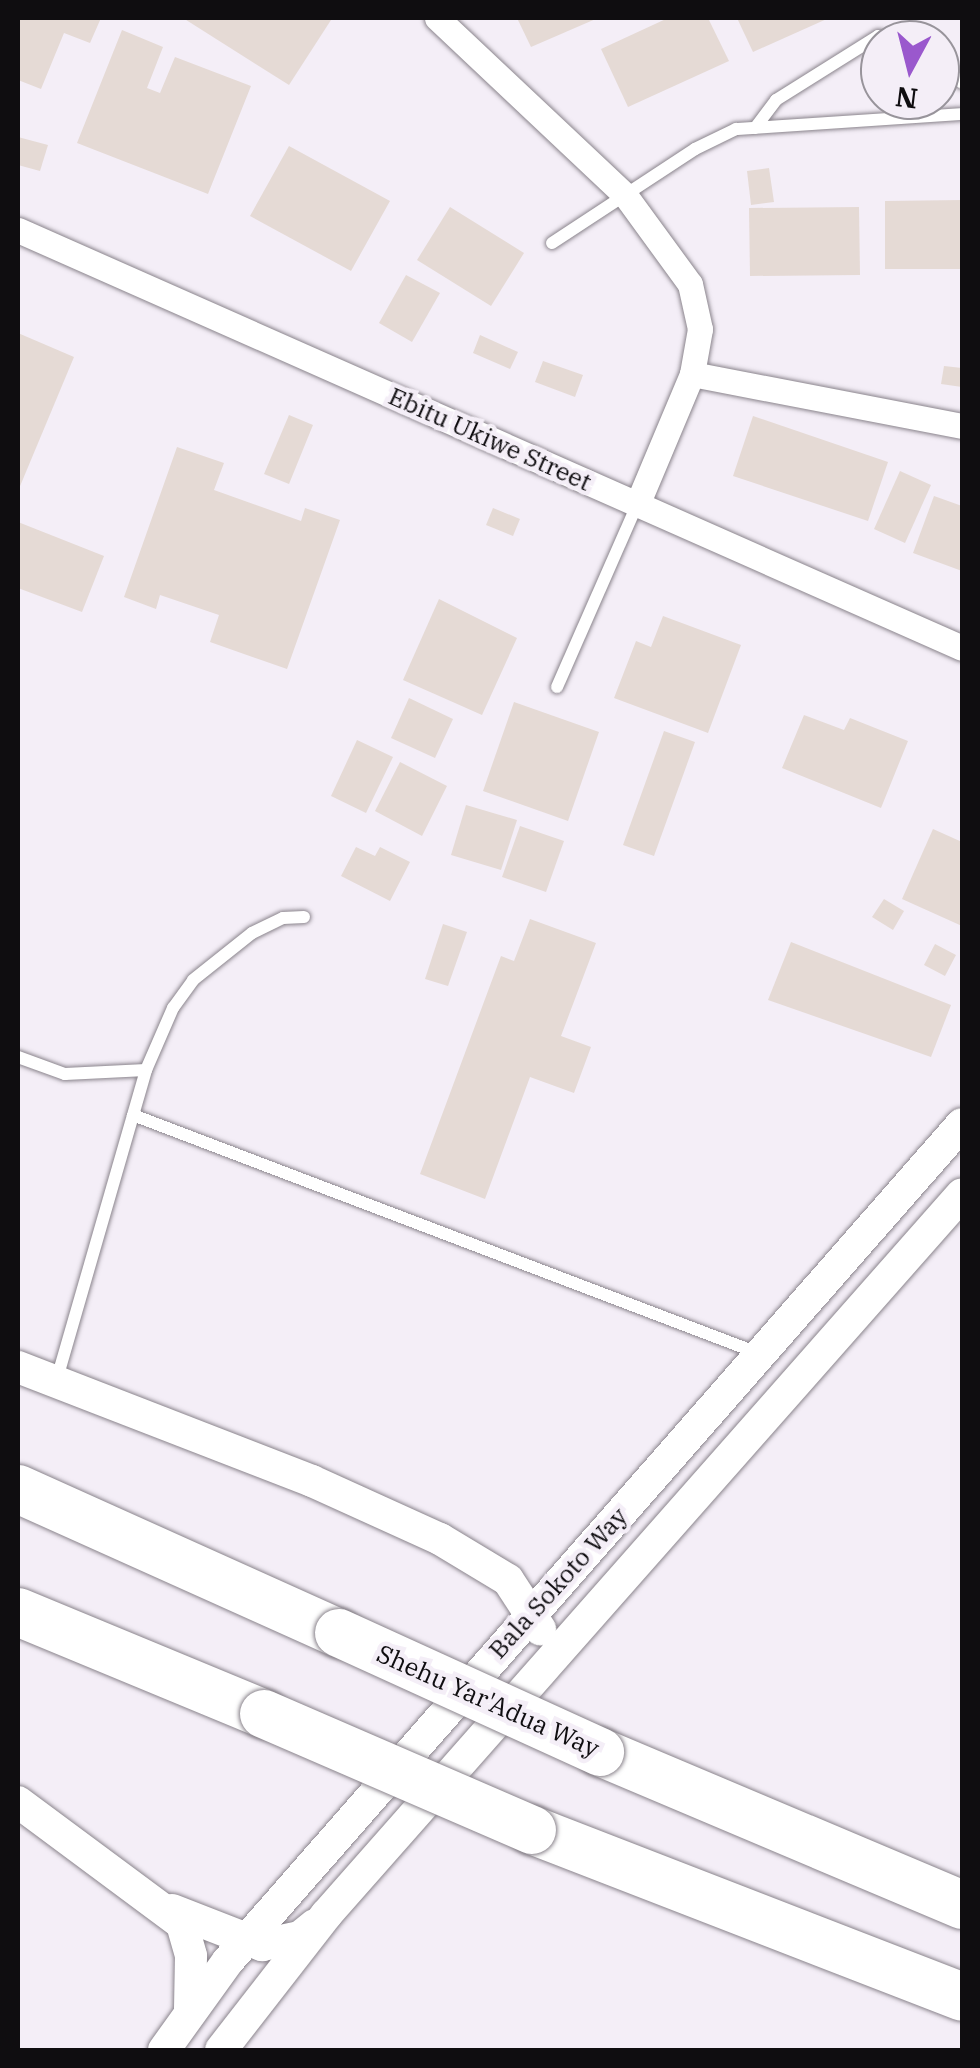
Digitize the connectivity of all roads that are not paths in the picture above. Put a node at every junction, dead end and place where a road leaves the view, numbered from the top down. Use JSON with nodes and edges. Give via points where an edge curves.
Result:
{"nodes":[{"id":1,"x":437,"y":18,"type":"edge"},
{"id":2,"x":860,"y":47,"type":"edge"},
{"id":3,"x":962,"y":114,"type":"edge"},
{"id":4,"x":756,"y":128,"type":"junction"},
{"id":5,"x":625,"y":196,"type":"junction"},
{"id":6,"x":18,"y":230,"type":"edge"},
{"id":7,"x":552,"y":243,"type":"dead end"},
{"id":8,"x":692,"y":374,"type":"junction"},
{"id":9,"x":962,"y":426,"type":"edge"},
{"id":10,"x":638,"y":505,"type":"junction"},
{"id":11,"x":962,"y":648,"type":"edge"},
{"id":12,"x":557,"y":686,"type":"dead end"},
{"id":13,"x":304,"y":916,"type":"dead end"},
{"id":14,"x":18,"y":1057,"type":"edge"},
{"id":15,"x":146,"y":1070,"type":"junction"},
{"id":16,"x":133,"y":1115,"type":"junction"},
{"id":17,"x":962,"y":1124,"type":"edge"},
{"id":18,"x":962,"y":1194,"type":"edge"},
{"id":19,"x":758,"y":1354,"type":"junction"},
{"id":20,"x":18,"y":1367,"type":"edge"},
{"id":21,"x":56,"y":1382,"type":"junction"},
{"id":22,"x":18,"y":1489,"type":"edge"},
{"id":23,"x":490,"y":1565,"type":"junction"},
{"id":24,"x":576,"y":1565,"type":"junction"},
{"id":25,"x":532,"y":1610,"type":"junction"},
{"id":26,"x":18,"y":1612,"type":"edge"},
{"id":27,"x":18,"y":1620,"type":"edge"},
{"id":28,"x":108,"y":1652,"type":"junction"},
{"id":29,"x":527,"y":1688,"type":"junction"},
{"id":30,"x":18,"y":1802,"type":"edge"},
{"id":31,"x":962,"y":1905,"type":"edge"},
{"id":32,"x":163,"y":1906,"type":"junction"},
{"id":33,"x":326,"y":1916,"type":"junction"},
{"id":34,"x":245,"y":1943,"type":"junction"},
{"id":35,"x":962,"y":1997,"type":"edge"},
{"id":36,"x":190,"y":2009,"type":"junction"},
{"id":37,"x":164,"y":2050,"type":"edge"},
{"id":38,"x":221,"y":2050,"type":"edge"}],
"edges":[{"from":1,"to":5,"type":"street"},
{"from":2,"to":4,"type":"lane","via":[[776,100]]},
{"from":3,"to":4,"type":"lane"},
{"from":4,"to":5,"type":"lane","via":[[713,138]]},
{"from":5,"to":7,"type":"lane"},
{"from":5,"to":8,"type":"street","via":[[690,284],[700,329]]},
{"from":6,"to":10,"type":"street","name":"Ebitu Ukiwe Street"},
{"from":8,"to":9,"type":"street"},
{"from":8,"to":10,"type":"street"},
{"from":10,"to":11,"type":"street","name":"Ebitu Ukiwe Street"},
{"from":10,"to":12,"type":"lane"},
{"from":13,"to":15,"type":"lane","via":[[252,933],[193,980]]},
{"from":14,"to":15,"type":"lane","via":[[65,1074]]},
{"from":15,"to":16,"type":"lane"},
{"from":16,"to":19,"type":"lane"},
{"from":16,"to":21,"type":"lane"},
{"from":17,"to":19,"type":"street","name":"Bala Sokoto Way"},
{"from":18,"to":29,"type":"street","name":"Bala Sokoto Way"},
{"from":19,"to":24,"type":"street","name":"Bala Sokoto Way"},
{"from":20,"to":21,"type":"street"},
{"from":21,"to":23,"type":"street","via":[[312,1480]]},
{"from":22,"to":31,"type":"highway","name":"Shehu Yar'Adua Way","bridge":true,"via":[[600,1752]]},
{"from":23,"to":24,"type":"street","via":[[548,1573]]},
{"from":23,"to":25,"type":"street"},
{"from":24,"to":25,"type":"street","name":"Bala Sokoto Way"},
{"from":25,"to":29,"type":"street","via":[[542,1650]]},
{"from":25,"to":34,"type":"street","name":"Bala Sokoto Way"},
{"from":26,"to":28,"type":"highway"},
{"from":27,"to":28,"type":"highway"},
{"from":28,"to":35,"type":"highway","bridge":true,"via":[[532,1830]]},
{"from":29,"to":33,"type":"street","name":"Bala Sokoto Way"},
{"from":30,"to":32,"type":"street"},
{"from":32,"to":34,"type":"street"},
{"from":32,"to":36,"type":"street","via":[[189,1940]]},
{"from":33,"to":34,"type":"street","via":[[300,1937]]},
{"from":33,"to":38,"type":"street","name":"Bala Sokoto Way"},
{"from":34,"to":36,"type":"street","name":"Bala Sokoto Way"},
{"from":36,"to":37,"type":"street","name":"Bala Sokoto Way"}]}
